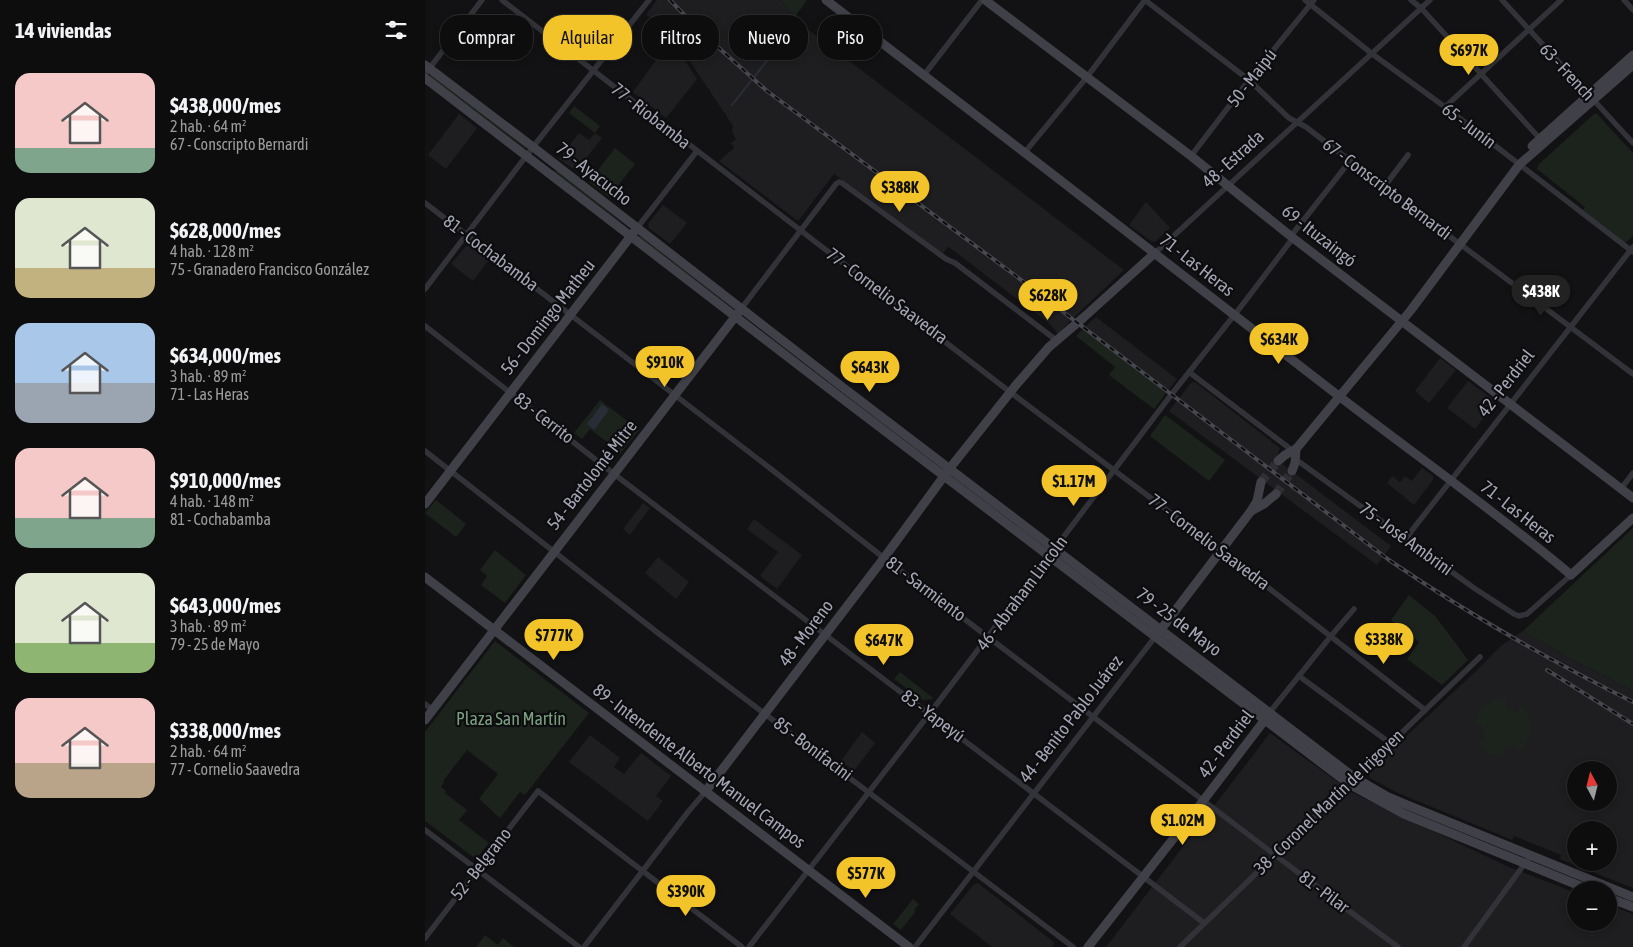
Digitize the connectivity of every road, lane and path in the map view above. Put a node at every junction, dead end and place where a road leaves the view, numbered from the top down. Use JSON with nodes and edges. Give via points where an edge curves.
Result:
{"nodes":[{"id":1,"x":482,"y":0,"type":"edge"},
{"id":2,"x":502,"y":0,"type":"edge"},
{"id":3,"x":649,"y":0,"type":"edge"},
{"id":4,"x":826,"y":0,"type":"edge"},
{"id":5,"x":983,"y":0,"type":"edge"},
{"id":6,"x":1145,"y":0,"type":"edge"},
{"id":7,"x":1305,"y":0,"type":"edge"},
{"id":8,"x":1411,"y":0,"type":"edge"},
{"id":9,"x":1430,"y":0,"type":"edge"},
{"id":10,"x":1502,"y":0,"type":"edge"},
{"id":11,"x":1561,"y":0,"type":"edge"},
{"id":12,"x":1624,"y":0,"type":"edge"},
{"id":13,"x":1312,"y":2,"type":"edge"},
{"id":14,"x":1421,"y":8,"type":"junction"},
{"id":15,"x":1633,"y":10,"type":"edge"},
{"id":16,"x":1529,"y":30,"type":"junction"},
{"id":17,"x":1371,"y":53,"type":"junction"},
{"id":18,"x":1633,"y":55,"type":"edge"},
{"id":19,"x":1633,"y":65,"type":"edge"},
{"id":20,"x":593,"y":70,"type":"junction"},
{"id":21,"x":426,"y":72,"type":"edge"},
{"id":22,"x":1480,"y":74,"type":"junction"},
{"id":23,"x":924,"y":75,"type":"junction"},
{"id":24,"x":1087,"y":77,"type":"junction"},
{"id":25,"x":1249,"y":80,"type":"junction"},
{"id":26,"x":1591,"y":98,"type":"junction"},
{"id":27,"x":1445,"y":107,"type":"junction"},
{"id":28,"x":1297,"y":122,"type":"junction"},
{"id":29,"x":1542,"y":141,"type":"junction"},
{"id":30,"x":1633,"y":143,"type":"edge"},
{"id":31,"x":533,"y":147,"type":"junction"},
{"id":32,"x":697,"y":151,"type":"junction"},
{"id":33,"x":1025,"y":152,"type":"junction"},
{"id":34,"x":527,"y":155,"type":"junction"},
{"id":35,"x":1408,"y":155,"type":"dead end"},
{"id":36,"x":1191,"y":156,"type":"junction"},
{"id":37,"x":1350,"y":161,"type":"junction"},
{"id":38,"x":1519,"y":165,"type":"junction"},
{"id":39,"x":1228,"y":186,"type":"junction"},
{"id":40,"x":1384,"y":187,"type":"junction"},
{"id":41,"x":425,"y":203,"type":"edge"},
{"id":42,"x":637,"y":228,"type":"junction"},
{"id":43,"x":801,"y":230,"type":"junction"},
{"id":44,"x":466,"y":234,"type":"junction"},
{"id":45,"x":631,"y":236,"type":"junction"},
{"id":46,"x":1292,"y":237,"type":"junction"},
{"id":47,"x":1460,"y":244,"type":"junction"},
{"id":48,"x":1632,"y":250,"type":"edge"},
{"id":49,"x":1155,"y":253,"type":"junction"},
{"id":50,"x":425,"y":289,"type":"edge"},
{"id":51,"x":741,"y":309,"type":"junction"},
{"id":52,"x":571,"y":314,"type":"junction"},
{"id":53,"x":1235,"y":315,"type":"junction"},
{"id":54,"x":735,"y":317,"type":"junction"},
{"id":55,"x":1402,"y":320,"type":"junction"},
{"id":56,"x":425,"y":326,"type":"edge"},
{"id":57,"x":1571,"y":326,"type":"junction"},
{"id":58,"x":1056,"y":340,"type":"junction"},
{"id":59,"x":1189,"y":372,"type":"junction"},
{"id":60,"x":1633,"y":374,"type":"edge"},
{"id":61,"x":510,"y":392,"type":"junction"},
{"id":62,"x":1010,"y":392,"type":"junction"},
{"id":63,"x":675,"y":395,"type":"junction"},
{"id":64,"x":1339,"y":396,"type":"junction"},
{"id":65,"x":1511,"y":404,"type":"junction"},
{"id":66,"x":425,"y":451,"type":"edge"},
{"id":67,"x":1295,"y":453,"type":"junction"},
{"id":68,"x":1278,"y":461,"type":"tunnel mouth"},
{"id":69,"x":951,"y":468,"type":"junction"},
{"id":70,"x":1115,"y":470,"type":"junction"},
{"id":71,"x":451,"y":471,"type":"junction"},
{"id":72,"x":1292,"y":471,"type":"tunnel mouth"},
{"id":73,"x":1633,"y":473,"type":"edge"},
{"id":74,"x":614,"y":474,"type":"junction"},
{"id":75,"x":944,"y":476,"type":"junction"},
{"id":76,"x":1451,"y":480,"type":"junction"},
{"id":77,"x":1261,"y":482,"type":"tunnel mouth"},
{"id":78,"x":1620,"y":490,"type":"junction"},
{"id":79,"x":1275,"y":494,"type":"tunnel mouth"},
{"id":80,"x":1633,"y":498,"type":"edge"},
{"id":81,"x":425,"y":504,"type":"edge"},
{"id":82,"x":1251,"y":511,"type":"junction"},
{"id":83,"x":1633,"y":518,"type":"edge"},
{"id":84,"x":1406,"y":538,"type":"junction"},
{"id":85,"x":1056,"y":548,"type":"junction"},
{"id":86,"x":1220,"y":550,"type":"junction"},
{"id":87,"x":555,"y":551,"type":"junction"},
{"id":88,"x":1049,"y":557,"type":"junction"},
{"id":89,"x":884,"y":558,"type":"junction"},
{"id":90,"x":1571,"y":575,"type":"junction"},
{"id":91,"x":425,"y":577,"type":"edge"},
{"id":92,"x":1354,"y":609,"type":"dead end"},
{"id":93,"x":1161,"y":628,"type":"junction"},
{"id":94,"x":494,"y":630,"type":"junction"},
{"id":95,"x":825,"y":635,"type":"junction"},
{"id":96,"x":988,"y":636,"type":"junction"},
{"id":97,"x":1331,"y":636,"type":"junction"},
{"id":98,"x":1155,"y":637,"type":"junction"},
{"id":99,"x":1479,"y":658,"type":"dead end"},
{"id":100,"x":1299,"y":676,"type":"junction"},
{"id":101,"x":425,"y":704,"type":"edge"},
{"id":102,"x":433,"y":710,"type":"junction"},
{"id":103,"x":1425,"y":710,"type":"junction"},
{"id":104,"x":765,"y":713,"type":"junction"},
{"id":105,"x":930,"y":714,"type":"junction"},
{"id":106,"x":1093,"y":716,"type":"junction"},
{"id":107,"x":1267,"y":716,"type":"junction"},
{"id":108,"x":425,"y":720,"type":"edge"},
{"id":109,"x":1390,"y":743,"type":"junction"},
{"id":110,"x":1352,"y":781,"type":"junction"},
{"id":111,"x":705,"y":792,"type":"junction"},
{"id":112,"x":869,"y":792,"type":"junction"},
{"id":113,"x":1034,"y":794,"type":"junction"},
{"id":114,"x":1203,"y":800,"type":"junction"},
{"id":115,"x":425,"y":830,"type":"edge"},
{"id":116,"x":1275,"y":854,"type":"junction"},
{"id":117,"x":1531,"y":855,"type":"junction"},
{"id":118,"x":1525,"y":864,"type":"junction"},
{"id":119,"x":477,"y":869,"type":"junction"},
{"id":120,"x":809,"y":870,"type":"junction"},
{"id":121,"x":642,"y":871,"type":"junction"},
{"id":122,"x":974,"y":872,"type":"junction"},
{"id":123,"x":1143,"y":878,"type":"junction"},
{"id":124,"x":1568,"y":881,"type":"edge"},
{"id":125,"x":1633,"y":896,"type":"edge"},
{"id":126,"x":1617,"y":901,"type":"edge"},
{"id":127,"x":1633,"y":907,"type":"edge"},
{"id":128,"x":1203,"y":923,"type":"junction"},
{"id":129,"x":425,"y":938,"type":"edge"},
{"id":130,"x":579,"y":947,"type":"edge"},
{"id":131,"x":584,"y":947,"type":"edge"},
{"id":132,"x":742,"y":947,"type":"edge"},
{"id":133,"x":749,"y":947,"type":"edge"},
{"id":134,"x":909,"y":947,"type":"edge"},
{"id":135,"x":915,"y":947,"type":"edge"},
{"id":136,"x":1073,"y":947,"type":"edge"},
{"id":137,"x":1088,"y":947,"type":"edge"},
{"id":138,"x":1180,"y":947,"type":"edge"},
{"id":139,"x":1398,"y":947,"type":"edge"},
{"id":140,"x":1464,"y":947,"type":"edge"}],
"edges":[{"from":1,"to":21,"type":"street"},
{"from":2,"to":20,"type":"street","name":"77 - Riobamba"},
{"from":3,"to":20,"type":"street"},
{"from":4,"to":23,"type":"street","name":"71 - Las Heras"},
{"from":5,"to":23,"type":"street"},
{"from":5,"to":24,"type":"street","name":"69 - Ituzaingó"},
{"from":6,"to":24,"type":"street"},
{"from":6,"to":25,"type":"street","name":"67 - Conscripto Bernardi"},
{"from":7,"to":13,"type":"street","name":"65 - Junín"},
{"from":8,"to":14,"type":"street"},
{"from":9,"to":14,"type":"street","name":"48 - Estrada"},
{"from":10,"to":16,"type":"street","name":"63 - French"},
{"from":11,"to":16,"type":"street"},
{"from":12,"to":15,"type":"street"},
{"from":13,"to":17,"type":"street","name":"65 - Junín"},
{"from":13,"to":25,"type":"street","name":"50 - Maipú"},
{"from":14,"to":17,"type":"street","name":"48 - Estrada"},
{"from":14,"to":22,"type":"street"},
{"from":16,"to":22,"type":"street"},
{"from":16,"to":26,"type":"street","name":"63 - French"},
{"from":17,"to":27,"type":"street","name":"65 - Junín"},
{"from":17,"to":28,"type":"street","name":"48 - Estrada"},
{"from":18,"to":26,"type":"street"},
{"from":19,"to":26,"type":"street"},
{"from":20,"to":31,"type":"street"},
{"from":20,"to":32,"type":"street","name":"77 - Riobamba"},
{"from":21,"to":31,"type":"street","name":"79 - Ayacucho"},
{"from":21,"to":34,"type":"street","name":"79 - Ayacucho"},
{"from":22,"to":27,"type":"street"},
{"from":22,"to":29,"type":"street"},
{"from":23,"to":33,"type":"street","name":"71 - Las Heras"},
{"from":24,"to":33,"type":"street"},
{"from":24,"to":36,"type":"street","name":"69 - Ituzaingó"},
{"from":25,"to":28,"type":"street","name":"67 - Conscripto Bernardi"},
{"from":25,"to":36,"type":"street","name":"50 - Maipú"},
{"from":26,"to":29,"type":"street"},
{"from":26,"to":30,"type":"street","name":"63 - French"},
{"from":27,"to":38,"type":"street","name":"65 - Junín"},
{"from":28,"to":37,"type":"street","name":"67 - Conscripto Bernardi"},
{"from":28,"to":39,"type":"street","name":"48 - Estrada"},
{"from":29,"to":38,"type":"street"},
{"from":31,"to":34,"type":"street"},
{"from":31,"to":42,"type":"street","name":"79 - Ayacucho"},
{"from":32,"to":42,"type":"street","name":"56 - Domingo Matheu"},
{"from":32,"to":43,"type":"street","name":"77 - Riobamba"},
{"from":33,"to":49,"type":"street","name":"71 - Las Heras"},
{"from":34,"to":44,"type":"street"},
{"from":34,"to":45,"type":"street","name":"79 - Ayacucho"},
{"from":35,"to":40,"type":"street"},
{"from":36,"to":39,"type":"street","name":"69 - Ituzaingó"},
{"from":37,"to":40,"type":"street","name":"67 - Conscripto Bernardi"},
{"from":37,"to":46,"type":"street","name":"46 - Abraham Lincoln"},
{"from":38,"to":47,"type":"street"},
{"from":38,"to":48,"type":"street","name":"65 - Junín"},
{"from":39,"to":46,"type":"street","name":"69 - Ituzaingó"},
{"from":39,"to":49,"type":"street","name":"48 - Estrada"},
{"from":40,"to":47,"type":"street","name":"67 - Conscripto Bernardi"},
{"from":41,"to":44,"type":"street","name":"81 - Cochabamba"},
{"from":42,"to":45,"type":"street","name":"56 - Domingo Matheu"},
{"from":42,"to":51,"type":"street","name":"79 - Ayacucho"},
{"from":43,"to":51,"type":"street","name":"54 - Bartolomé Mitre"},
{"from":43,"to":58,"type":"street","name":"54 - Bartolomé Mitre","via":[[836,184],[843,183]]},
{"from":43,"to":62,"type":"street","name":"77 - Cornelio Saavedra"},
{"from":44,"to":50,"type":"street"},
{"from":44,"to":52,"type":"street","name":"81 - Cochabamba"},
{"from":45,"to":52,"type":"street","name":"56 - Domingo Matheu"},
{"from":45,"to":54,"type":"street","name":"79 - Ayacucho"},
{"from":46,"to":53,"type":"street","name":"46 - Abraham Lincoln"},
{"from":46,"to":55,"type":"street","name":"69 - Ituzaingó"},
{"from":47,"to":55,"type":"street"},
{"from":47,"to":57,"type":"street","name":"67 - Conscripto Bernardi"},
{"from":48,"to":57,"type":"street","name":"42 - Perdriel"},
{"from":49,"to":53,"type":"street","name":"71 - Las Heras"},
{"from":49,"to":58,"type":"street","name":"48 - Estrada"},
{"from":51,"to":54,"type":"street","name":"54 - Bartolomé Mitre"},
{"from":51,"to":69,"type":"street","name":"79 - 25 de Mayo"},
{"from":52,"to":61,"type":"street","name":"56 - Domingo Matheu"},
{"from":52,"to":63,"type":"street","name":"81 - Cochabamba"},
{"from":53,"to":59,"type":"street","name":"46 - Abraham Lincoln"},
{"from":53,"to":64,"type":"street","name":"71 - Las Heras"},
{"from":54,"to":63,"type":"street","name":"54 - Bartolomé Mitre"},
{"from":54,"to":75,"type":"street","name":"79 - 25 de Mayo"},
{"from":55,"to":64,"type":"street"},
{"from":55,"to":65,"type":"street","name":"69 - Ituzaingó"},
{"from":56,"to":61,"type":"street","name":"83 - Cerrito"},
{"from":57,"to":60,"type":"street","name":"67 - Conscripto Bernardi"},
{"from":57,"to":65,"type":"street","name":"42 - Perdriel"},
{"from":58,"to":62,"type":"street","name":"48 - Moreno"},
{"from":59,"to":67,"type":"street","name":"75 - José Ambrini"},
{"from":59,"to":70,"type":"street","name":"46 - Abraham Lincoln"},
{"from":61,"to":71,"type":"street","name":"56 - Domingo Matheu"},
{"from":61,"to":74,"type":"street","name":"83 - Cerrito"},
{"from":62,"to":69,"type":"street","name":"48 - Moreno"},
{"from":62,"to":70,"type":"street","name":"77 - Cornelio Saavedra"},
{"from":63,"to":74,"type":"street","name":"54 - Bartolomé Mitre"},
{"from":63,"to":89,"type":"street","name":"81 - Sarmiento"},
{"from":64,"to":67,"type":"street"},
{"from":64,"to":76,"type":"street","name":"71 - Las Heras"},
{"from":65,"to":76,"type":"street","name":"42 - Perdriel"},
{"from":65,"to":78,"type":"street","name":"69 - Ituzaingó"},
{"from":66,"to":71,"type":"street","name":"85 - Bonifacini"},
{"from":67,"to":68,"type":"street"},
{"from":67,"to":72,"type":"street"},
{"from":67,"to":84,"type":"street","name":"75 - José Ambrini","via":[[1298,461]]},
{"from":69,"to":75,"type":"street","name":"48 - Moreno"},
{"from":69,"to":85,"type":"street","name":"79 - 25 de Mayo"},
{"from":70,"to":85,"type":"street","name":"46 - Abraham Lincoln"},
{"from":70,"to":86,"type":"street","name":"77 - Cornelio Saavedra"},
{"from":71,"to":81,"type":"street","name":"56 - Domingo Matheu"},
{"from":71,"to":87,"type":"street","name":"85 - Bonifacini"},
{"from":73,"to":78,"type":"street"},
{"from":74,"to":87,"type":"street","name":"54 - Bartolomé Mitre"},
{"from":74,"to":95,"type":"street","name":"83 - Yapeyú"},
{"from":75,"to":88,"type":"street","name":"79 - 25 de Mayo"},
{"from":75,"to":89,"type":"street","name":"48 - Moreno"},
{"from":76,"to":84,"type":"street","name":"42 - Perdriel"},
{"from":76,"to":90,"type":"street","name":"71 - Las Heras"},
{"from":77,"to":82,"type":"street","name":"44 - Benito Pablo Juárez"},
{"from":78,"to":80,"type":"street","name":"69 - Ituzaingó"},
{"from":79,"to":82,"type":"street","name":"44 - Benito Pablo Juárez"},
{"from":82,"to":86,"type":"street","name":"44 - Benito Pablo Juárez"},
{"from":83,"to":90,"type":"street"},
{"from":84,"to":90,"type":"street","name":"75 - José Ambrini","via":[[1474,588],[1519,616],[1527,614]]},
{"from":85,"to":88,"type":"street","name":"46 - Abraham Lincoln"},
{"from":85,"to":93,"type":"street","name":"79 - 25 de Mayo"},
{"from":86,"to":93,"type":"street","name":"44 - Benito Pablo Juárez"},
{"from":86,"to":97,"type":"street","name":"77 - Cornelio Saavedra"},
{"from":87,"to":94,"type":"street","name":"54 - Bartolomé Mitre"},
{"from":87,"to":104,"type":"street","name":"85 - Bonifacini"},
{"from":88,"to":96,"type":"street","name":"46 - Abraham Lincoln"},
{"from":88,"to":98,"type":"street","name":"79 - 25 de Mayo"},
{"from":89,"to":95,"type":"street","name":"48 - Moreno"},
{"from":89,"to":96,"type":"street","name":"81 - Sarmiento"},
{"from":91,"to":94,"type":"street","name":"89 - Intendente Alberto Manuel Campos"},
{"from":92,"to":97,"type":"street","name":"42 - Perdriel"},
{"from":93,"to":98,"type":"street","name":"44 - Benito Pablo Juárez"},
{"from":93,"to":107,"type":"street","name":"79 - 25 de Mayo"},
{"from":94,"to":102,"type":"street","name":"54 - Bartolomé Mitre"},
{"from":94,"to":111,"type":"street","name":"89 - Intendente Alberto Manuel Campos"},
{"from":95,"to":104,"type":"street","name":"48 - Moreno"},
{"from":95,"to":105,"type":"street","name":"83 - Yapeyú"},
{"from":96,"to":105,"type":"street","name":"46 - Abraham Lincoln"},
{"from":96,"to":106,"type":"street","name":"81 - Sarmiento"},
{"from":97,"to":100,"type":"street","name":"42 - Perdriel"},
{"from":97,"to":103,"type":"street","name":"77 - Cornelio Saavedra"},
{"from":98,"to":106,"type":"street","name":"44 - Benito Pablo Juárez"},
{"from":98,"to":107,"type":"street","name":"79 - 25 de Mayo"},
{"from":99,"to":103,"type":"street","name":"38 - Coronel Martín de Irigoyen"},
{"from":100,"to":107,"type":"street","name":"42 - Perdriel"},
{"from":100,"to":109,"type":"street"},
{"from":101,"to":102,"type":"street"},
{"from":102,"to":108,"type":"street","name":"54 - Bartolomé Mitre"},
{"from":103,"to":109,"type":"street","name":"38 - Coronel Martín de Irigoyen"},
{"from":104,"to":111,"type":"street","name":"48 - Moreno"},
{"from":104,"to":112,"type":"street","name":"85 - Bonifacini"},
{"from":105,"to":112,"type":"street","name":"46 - Abraham Lincoln"},
{"from":105,"to":113,"type":"street","name":"83 - Yapeyú"},
{"from":106,"to":113,"type":"street","name":"44 - Benito Pablo Juárez"},
{"from":106,"to":114,"type":"street","name":"81 - Sarmiento"},
{"from":107,"to":110,"type":"street","name":"79 - 25 de Mayo"},
{"from":107,"to":114,"type":"street","name":"42 - Perdriel"},
{"from":109,"to":110,"type":"street","name":"38 - Coronel Martín de Irigoyen"},
{"from":110,"to":116,"type":"street","name":"38 - Coronel Martín de Irigoyen"},
{"from":110,"to":117,"type":"street","name":"79 - 25 de Mayo"},
{"from":110,"to":118,"type":"street","name":"79 - 25 de Mayo","via":[[1405,814]]},
{"from":111,"to":120,"type":"street","name":"89 - Intendente Alberto Manuel Campos"},
{"from":111,"to":121,"type":"street","name":"48 - Moreno"},
{"from":112,"to":120,"type":"street","name":"46 - Abraham Lincoln"},
{"from":112,"to":122,"type":"street","name":"85 - Bonifacini"},
{"from":113,"to":122,"type":"street","name":"44 - Benito Pablo Juárez"},
{"from":113,"to":123,"type":"street","name":"83 - Yapeyú"},
{"from":114,"to":116,"type":"street","name":"81 - Pilar"},
{"from":114,"to":123,"type":"street","name":"42 - Perdriel"},
{"from":115,"to":119,"type":"street"},
{"from":116,"to":128,"type":"street","name":"38 - Coronel Martín de Irigoyen"},
{"from":116,"to":139,"type":"street","name":"81 - Pilar"},
{"from":117,"to":118,"type":"street"},
{"from":117,"to":125,"type":"street","name":"79 - 25 de Mayo"},
{"from":118,"to":124,"type":"street","name":"79 - 25 de Mayo"},
{"from":118,"to":140,"type":"street"},
{"from":119,"to":121,"type":"street","name":"52 - Belgrano","via":[[538,791]]},
{"from":119,"to":129,"type":"street","name":"52 - Belgrano"},
{"from":119,"to":130,"type":"street"},
{"from":120,"to":133,"type":"street","name":"46 - Abraham Lincoln"},
{"from":120,"to":134,"type":"street","name":"89 - Intendente Alberto Manuel Campos"},
{"from":121,"to":131,"type":"street","name":"48 - Moreno"},
{"from":121,"to":132,"type":"street"},
{"from":122,"to":135,"type":"street","name":"44 - Benito Pablo Juárez"},
{"from":122,"to":136,"type":"street","name":"85 - Bonifacini"},
{"from":123,"to":128,"type":"street","name":"83 - Yapeyú"},
{"from":123,"to":137,"type":"street","name":"42 - Perdriel"},
{"from":126,"to":127,"type":"street"},
{"from":128,"to":138,"type":"street","name":"38 - Coronel Martín de Irigoyen"}]}
